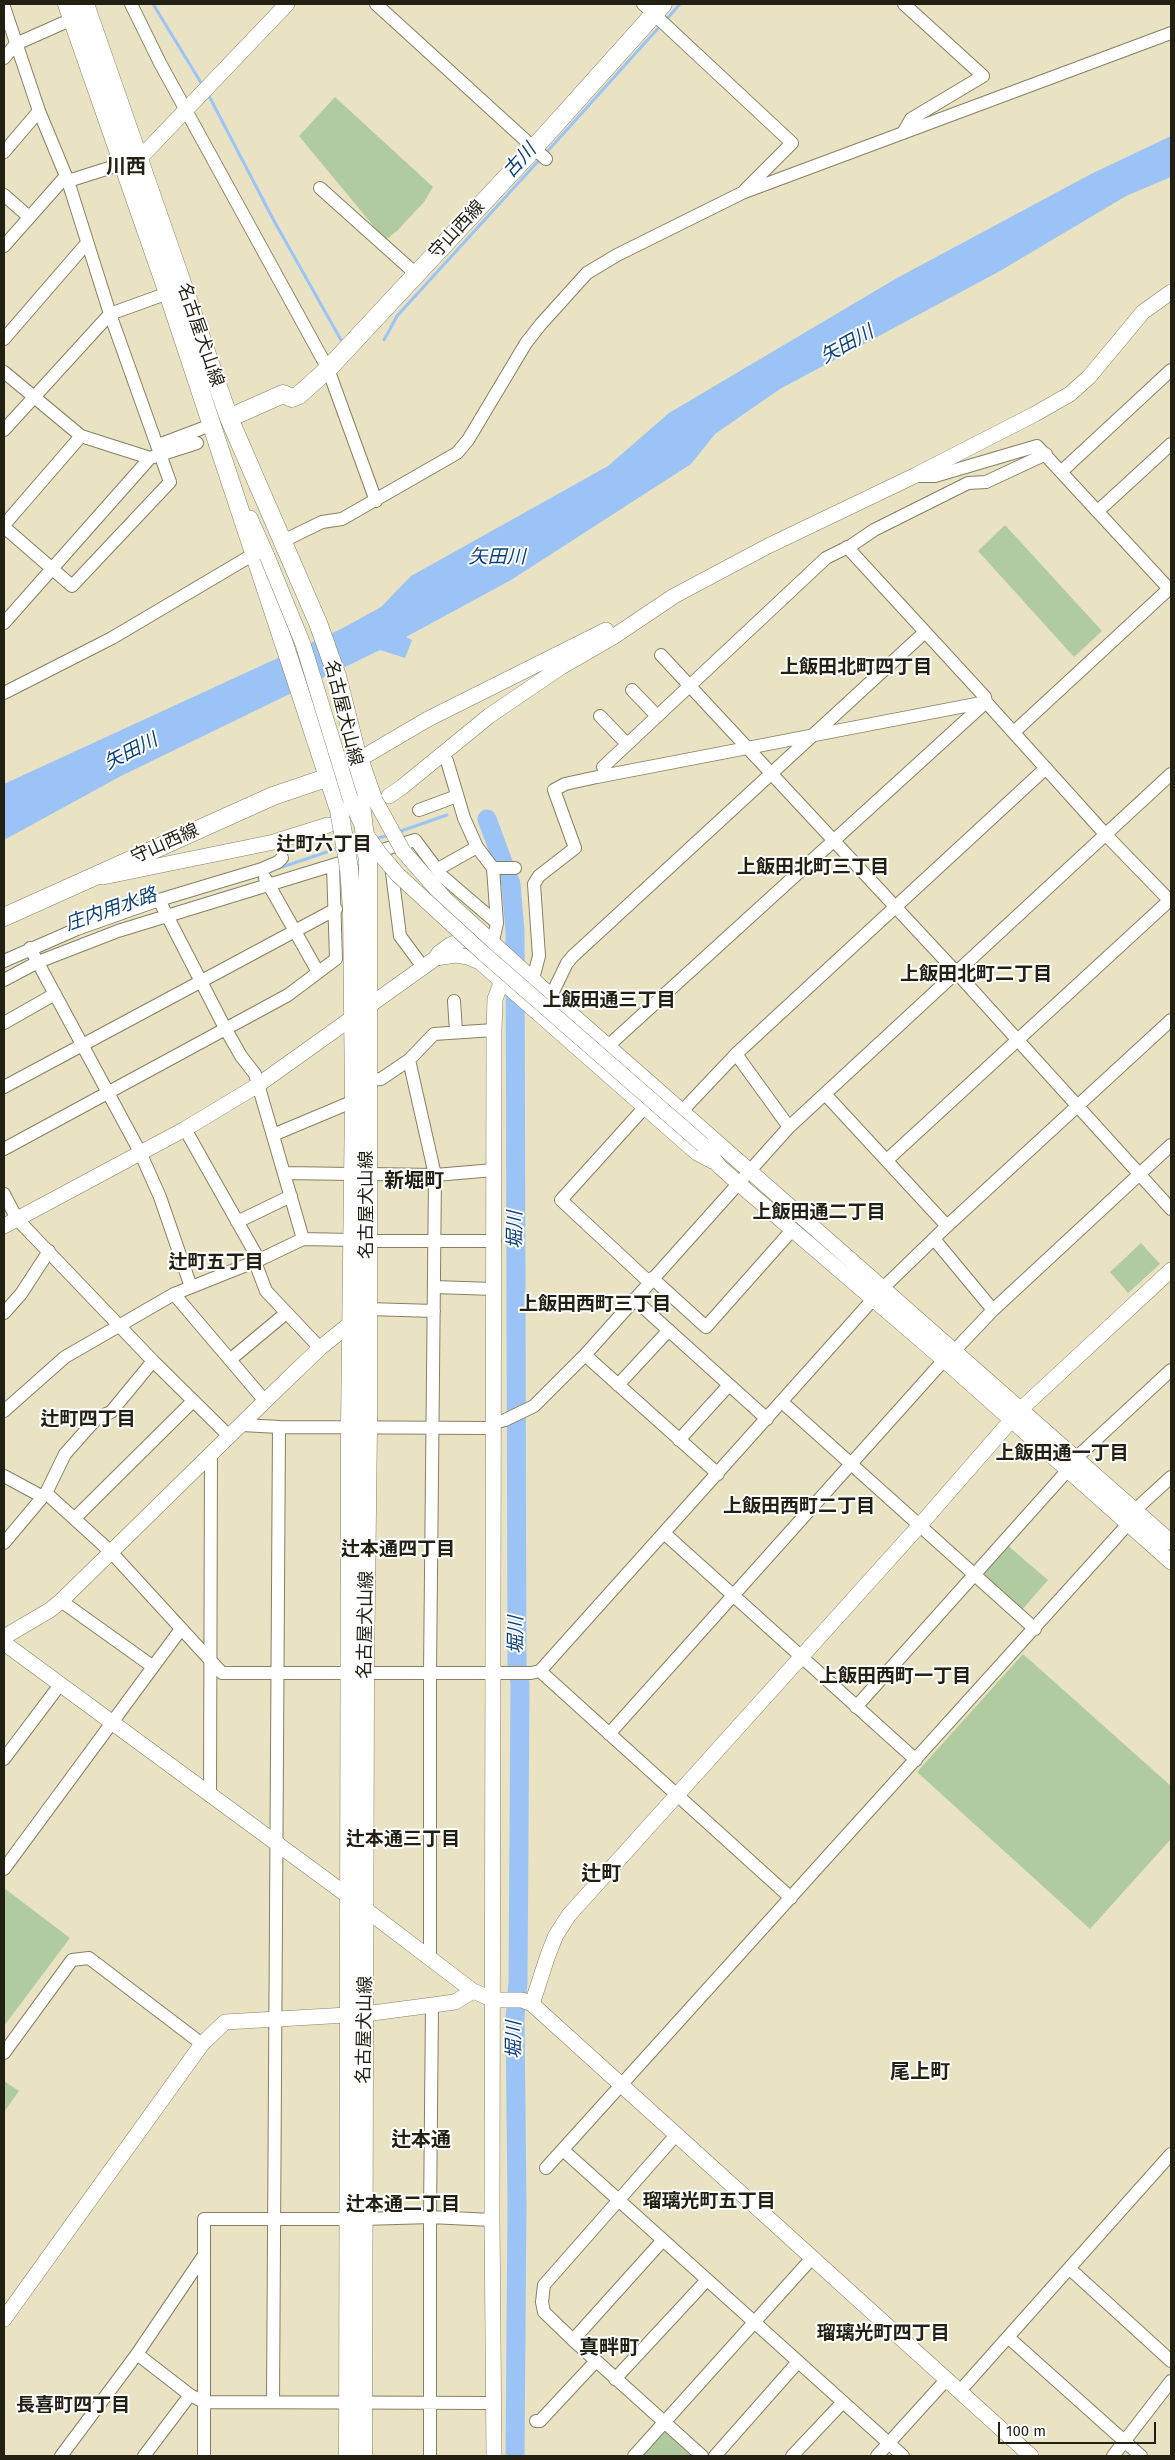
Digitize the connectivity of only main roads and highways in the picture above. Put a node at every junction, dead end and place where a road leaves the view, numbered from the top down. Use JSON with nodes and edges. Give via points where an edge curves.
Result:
{"nodes":[{"id":1,"x":78,"y":9,"type":"edge"},
{"id":2,"x":658,"y":13,"type":"edge"},
{"id":3,"x":237,"y":419,"type":"junction"},
{"id":4,"x":327,"y":771,"type":"junction"},
{"id":5,"x":4,"y":917,"type":"edge"},
{"id":6,"x":360,"y":1174,"type":"junction"},
{"id":7,"x":359,"y":1241,"type":"junction"},
{"id":8,"x":358,"y":1673,"type":"junction"},
{"id":9,"x":357,"y":2015,"type":"junction"},
{"id":10,"x":356,"y":2402,"type":"junction"},
{"id":11,"x":348,"y":2456,"type":"edge"},
{"id":12,"x":363,"y":2456,"type":"edge"}],
"edges":[{"from":1,"to":3,"type":"main road","name":"名古屋犬山線","via":[[140,158]]},
{"from":1,"to":4,"type":"main road","name":"名古屋犬山線","via":[[122,164],[168,292],[228,477],[259,557]]},
{"from":2,"to":3,"type":"main road","name":"守山西線","via":[[539,153],[416,274],[328,369],[299,395],[292,398],[283,394]]},
{"from":3,"to":6,"type":"main road","name":"名古屋犬山線","bridge":true,"via":[[282,544],[337,676],[375,800],[368,862],[368,1080]]},
{"from":4,"to":5,"type":"main road","name":"守山西線"},
{"from":4,"to":6,"type":"main road","name":"名古屋犬山線","bridge":true,"via":[[339,810],[341,866],[352,910],[354,1101]]},
{"from":6,"to":7,"type":"main road","name":"名古屋犬山線"},
{"from":7,"to":8,"type":"main road","name":"名古屋犬山線","via":[[351,1323],[350,1428]]},
{"from":7,"to":8,"type":"main road","name":"名古屋犬山線","via":[[368,1310],[368,1427]]},
{"from":8,"to":9,"type":"main road","name":"名古屋犬山線","via":[[350,1898]]},
{"from":8,"to":9,"type":"main road","name":"名古屋犬山線","via":[[366,1911]]},
{"from":9,"to":10,"type":"main road","name":"名古屋犬山線"},
{"from":10,"to":11,"type":"main road","name":"名古屋犬山線"},
{"from":10,"to":12,"type":"main road","name":"名古屋犬山線"}]}
